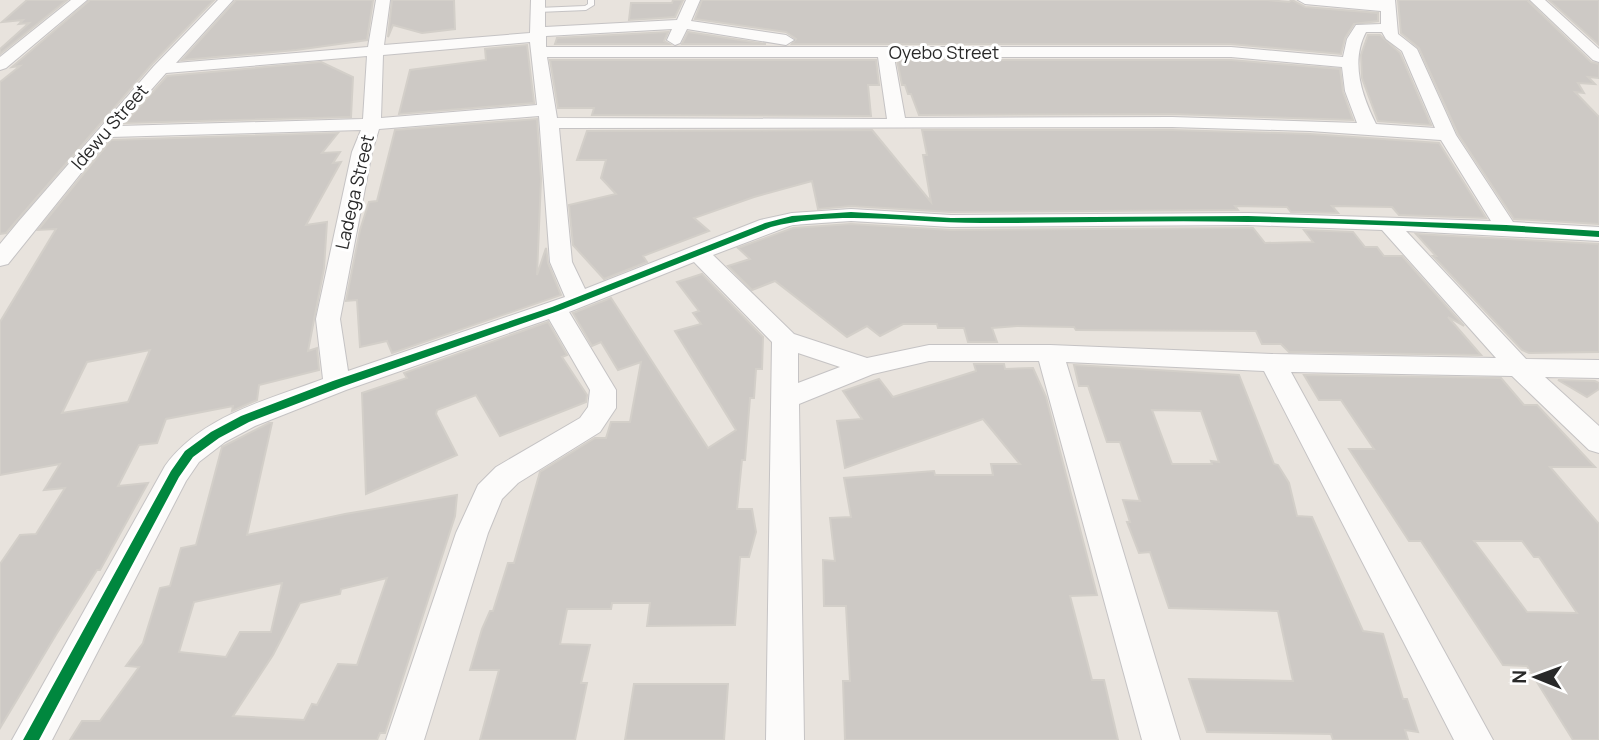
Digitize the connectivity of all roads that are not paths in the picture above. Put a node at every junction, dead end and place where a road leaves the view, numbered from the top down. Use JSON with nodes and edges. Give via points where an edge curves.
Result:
{"nodes":[{"id":1,"x":80,"y":0,"type":"edge"},
{"id":2,"x":226,"y":0,"type":"edge"},
{"id":3,"x":383,"y":0,"type":"edge"},
{"id":4,"x":591,"y":0,"type":"edge"},
{"id":5,"x":694,"y":0,"type":"edge"},
{"id":6,"x":1305,"y":0,"type":"edge"},
{"id":7,"x":1537,"y":0,"type":"edge"},
{"id":8,"x":1389,"y":3,"type":"edge"},
{"id":9,"x":538,"y":5,"type":"edge"},
{"id":10,"x":681,"y":24,"type":"junction"},
{"id":11,"x":1388,"y":29,"type":"junction"},
{"id":12,"x":537,"y":41,"type":"junction"},
{"id":13,"x":374,"y":50,"type":"junction"},
{"id":14,"x":671,"y":51,"type":"junction"},
{"id":15,"x":832,"y":51,"type":"junction"},
{"id":16,"x":886,"y":54,"type":"junction"},
{"id":17,"x":1599,"y":57,"type":"edge"},
{"id":18,"x":1350,"y":63,"type":"junction"},
{"id":19,"x":0,"y":65,"type":"edge"},
{"id":20,"x":160,"y":69,"type":"junction"},
{"id":21,"x":547,"y":116,"type":"junction"},
{"id":22,"x":372,"y":124,"type":"junction"},
{"id":23,"x":897,"y":124,"type":"junction"},
{"id":24,"x":1369,"y":128,"type":"junction"},
{"id":25,"x":107,"y":132,"type":"junction"},
{"id":26,"x":1447,"y":135,"type":"junction"},
{"id":27,"x":1390,"y":225,"type":"junction"},
{"id":28,"x":1506,"y":228,"type":"junction"},
{"id":29,"x":1599,"y":234,"type":"edge"},
{"id":30,"x":699,"y":254,"type":"junction"},
{"id":31,"x":0,"y":259,"type":"edge"},
{"id":32,"x":566,"y":304,"type":"junction"},
{"id":33,"x":785,"y":340,"type":"junction"},
{"id":34,"x":1050,"y":353,"type":"junction"},
{"id":35,"x":1273,"y":363,"type":"junction"},
{"id":36,"x":866,"y":367,"type":"junction"},
{"id":37,"x":1520,"y":369,"type":"junction"},
{"id":38,"x":1599,"y":369,"type":"edge"},
{"id":39,"x":337,"y":384,"type":"junction"},
{"id":40,"x":783,"y":399,"type":"junction"},
{"id":41,"x":1599,"y":443,"type":"edge"},
{"id":42,"x":31,"y":740,"type":"edge"},
{"id":43,"x":405,"y":740,"type":"edge"},
{"id":44,"x":785,"y":740,"type":"edge"},
{"id":45,"x":1161,"y":740,"type":"edge"},
{"id":46,"x":1474,"y":740,"type":"edge"}],
"edges":[{"from":1,"to":19,"type":"street"},
{"from":2,"to":20,"type":"street","name":"Idewu Street"},
{"from":3,"to":13,"type":"street","name":"Ladega Street"},
{"from":4,"to":9,"type":"lane","via":[[586,8]]},
{"from":5,"to":10,"type":"street"},
{"from":6,"to":8,"type":"street"},
{"from":7,"to":17,"type":"street"},
{"from":8,"to":11,"type":"street"},
{"from":9,"to":12,"type":"street"},
{"from":10,"to":12,"type":"street"},
{"from":10,"to":14,"type":"street"},
{"from":10,"to":15,"type":"street","via":[[768,35]]},
{"from":11,"to":18,"type":"street","via":[[1361,28],[1353,38]]},
{"from":11,"to":26,"type":"street","via":[[1409,49]]},
{"from":12,"to":13,"type":"street"},
{"from":12,"to":14,"type":"street","name":"Oyebo Street"},
{"from":12,"to":21,"type":"street"},
{"from":13,"to":20,"type":"street"},
{"from":13,"to":22,"type":"street","name":"Ladega Street"},
{"from":14,"to":15,"type":"street","name":"Oyebo Street"},
{"from":15,"to":16,"type":"street","name":"Oyebo Street"},
{"from":16,"to":18,"type":"street","name":"Oyebo Street","via":[[1231,52]]},
{"from":16,"to":23,"type":"street"},
{"from":18,"to":24,"type":"street","via":[[1355,103]]},
{"from":20,"to":25,"type":"street","name":"Idewu Street"},
{"from":21,"to":22,"type":"street"},
{"from":21,"to":23,"type":"street"},
{"from":21,"to":32,"type":"street"},
{"from":22,"to":25,"type":"street"},
{"from":22,"to":39,"type":"street","name":"Ladega Street","via":[[362,152],[328,319]]},
{"from":23,"to":24,"type":"street","via":[[1175,121]]},
{"from":24,"to":26,"type":"street"},
{"from":25,"to":31,"type":"street","name":"Idewu Street"},
{"from":26,"to":28,"type":"street"},
{"from":27,"to":28,"type":"street"},
{"from":27,"to":30,"type":"street","via":[[1248,219],[951,221],[817,216],[768,225]]},
{"from":27,"to":37,"type":"street"},
{"from":28,"to":29,"type":"street"},
{"from":30,"to":32,"type":"street"},
{"from":30,"to":33,"type":"street"},
{"from":32,"to":39,"type":"street"},
{"from":32,"to":43,"type":"street","via":[[603,390],[602,408],[590,425],[507,475],[489,493]]},
{"from":33,"to":36,"type":"street"},
{"from":33,"to":40,"type":"street"},
{"from":34,"to":35,"type":"street"},
{"from":34,"to":36,"type":"street","via":[[929,353]]},
{"from":34,"to":45,"type":"street"},
{"from":35,"to":37,"type":"street"},
{"from":35,"to":46,"type":"street"},
{"from":36,"to":40,"type":"street"},
{"from":37,"to":38,"type":"street"},
{"from":37,"to":41,"type":"street"},
{"from":39,"to":42,"type":"street","via":[[245,419],[189,454]]},
{"from":40,"to":44,"type":"street"}]}
